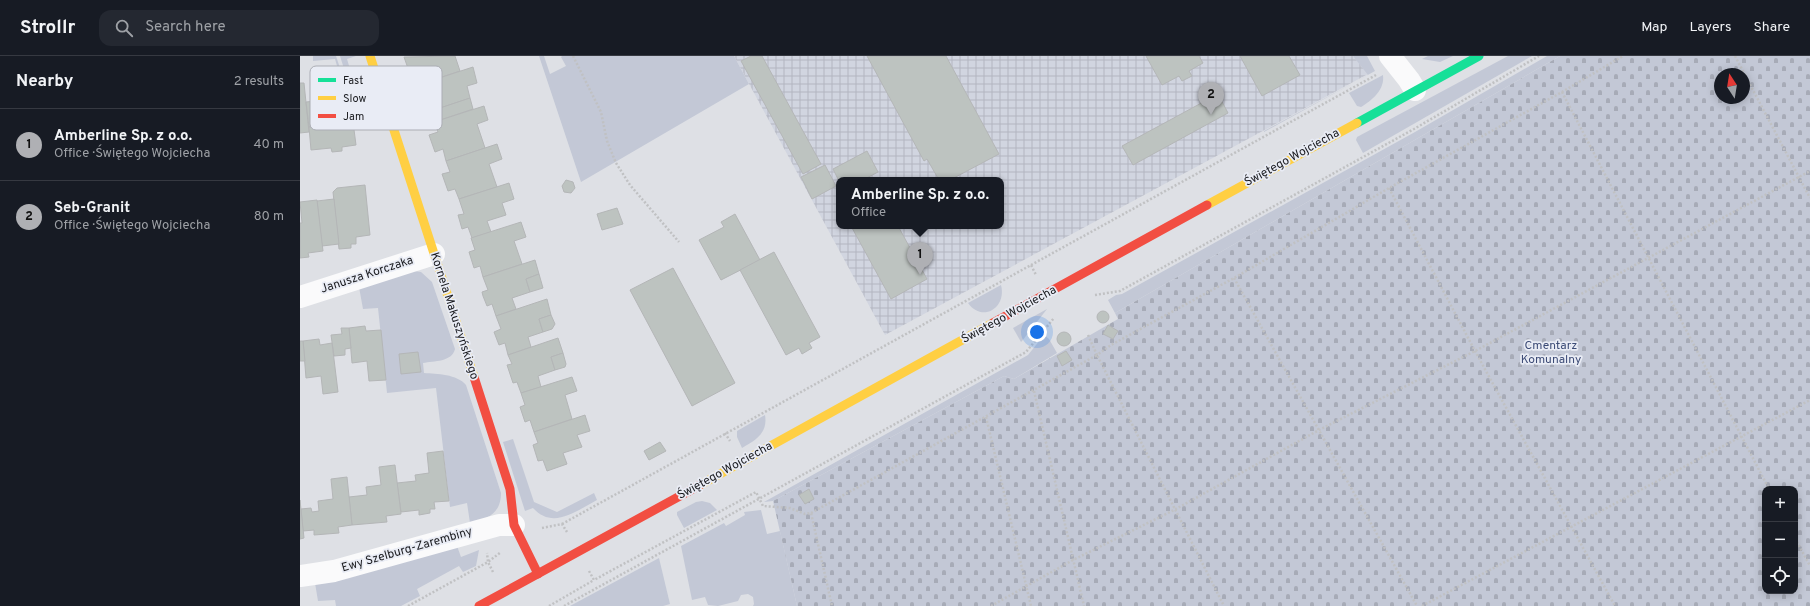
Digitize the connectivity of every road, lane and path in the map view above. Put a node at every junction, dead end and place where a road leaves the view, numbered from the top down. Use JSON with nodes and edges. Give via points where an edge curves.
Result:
{"nodes":[{"id":1,"x":370,"y":56,"type":"edge"},
{"id":2,"x":573,"y":56,"type":"edge"},
{"id":3,"x":1479,"y":56,"type":"edge"},
{"id":4,"x":1539,"y":56,"type":"edge"},
{"id":5,"x":1623,"y":56,"type":"edge"},
{"id":6,"x":1735,"y":56,"type":"edge"},
{"id":7,"x":1384,"y":65,"type":"edge"},
{"id":8,"x":373,"y":66,"type":"edge"},
{"id":9,"x":1415,"y":90,"type":"junction"},
{"id":10,"x":1562,"y":92,"type":"junction"},
{"id":11,"x":394,"y":130,"type":"edge"},
{"id":12,"x":1810,"y":172,"type":"edge"},
{"id":13,"x":1799,"y":177,"type":"junction"},
{"id":14,"x":1389,"y":188,"type":"junction"},
{"id":15,"x":1810,"y":198,"type":"edge"},
{"id":16,"x":680,"y":242,"type":"dead end"},
{"id":17,"x":434,"y":254,"type":"junction"},
{"id":18,"x":1649,"y":258,"type":"junction"},
{"id":19,"x":1030,"y":265,"type":"junction"},
{"id":20,"x":1038,"y":278,"type":"dead end"},
{"id":21,"x":1234,"y":278,"type":"junction"},
{"id":22,"x":300,"y":297,"type":"edge"},
{"id":23,"x":1090,"y":298,"type":"dead end"},
{"id":24,"x":1053,"y":319,"type":"dead end"},
{"id":25,"x":1088,"y":335,"type":"dead end"},
{"id":26,"x":1475,"y":350,"type":"junction"},
{"id":27,"x":1097,"y":355,"type":"junction"},
{"id":28,"x":1034,"y":392,"type":"junction"},
{"id":29,"x":1810,"y":400,"type":"edge"},
{"id":30,"x":986,"y":417,"type":"junction"},
{"id":31,"x":1319,"y":430,"type":"junction"},
{"id":32,"x":1742,"y":437,"type":"junction"},
{"id":33,"x":1767,"y":486,"type":"edge"},
{"id":34,"x":760,"y":498,"type":"junction"},
{"id":35,"x":1174,"y":510,"type":"junction"},
{"id":36,"x":811,"y":513,"type":"junction"},
{"id":37,"x":562,"y":524,"type":"junction"},
{"id":38,"x":514,"y":525,"type":"junction"},
{"id":39,"x":1572,"y":526,"type":"junction"},
{"id":40,"x":539,"y":530,"type":"dead end"},
{"id":41,"x":569,"y":535,"type":"dead end"},
{"id":42,"x":1798,"y":544,"type":"edge"},
{"id":43,"x":487,"y":546,"type":"dead end"},
{"id":44,"x":503,"y":551,"type":"dead end"},
{"id":45,"x":1073,"y":560,"type":"junction"},
{"id":46,"x":488,"y":562,"type":"junction"},
{"id":47,"x":1810,"y":566,"type":"edge"},
{"id":48,"x":588,"y":568,"type":"dead end"},
{"id":49,"x":538,"y":574,"type":"junction"},
{"id":50,"x":494,"y":575,"type":"dead end"},
{"id":51,"x":300,"y":576,"type":"edge"},
{"id":52,"x":594,"y":580,"type":"junction"},
{"id":53,"x":1026,"y":587,"type":"junction"},
{"id":54,"x":408,"y":606,"type":"edge"},
{"id":55,"x":479,"y":606,"type":"edge"},
{"id":56,"x":549,"y":606,"type":"edge"},
{"id":57,"x":564,"y":606,"type":"edge"},
{"id":58,"x":832,"y":606,"type":"edge"},
{"id":59,"x":991,"y":606,"type":"edge"},
{"id":60,"x":1031,"y":606,"type":"edge"},
{"id":61,"x":1084,"y":606,"type":"edge"},
{"id":62,"x":1224,"y":606,"type":"edge"},
{"id":63,"x":1416,"y":606,"type":"edge"},
{"id":64,"x":1422,"y":606,"type":"edge"},
{"id":65,"x":1615,"y":606,"type":"edge"}],
"edges":[{"from":1,"to":8,"type":"street","name":"Kornela Makuszyńskiego"},
{"from":2,"to":16,"type":"path","via":[[601,112],[607,142],[616,163],[630,185]]},
{"from":3,"to":9,"type":"street","name":"Świętego Wojciecha"},
{"from":4,"to":23,"type":"path","via":[[1407,133],[1120,291]]},
{"from":5,"to":10,"type":"path"},
{"from":6,"to":13,"type":"path"},
{"from":7,"to":9,"type":"street","via":[[1409,80]]},
{"from":7,"to":19,"type":"path"},
{"from":9,"to":49,"type":"street","name":"Świętego Wojciecha"},
{"from":10,"to":14,"type":"path"},
{"from":10,"to":18,"type":"path"},
{"from":11,"to":17,"type":"street","name":"Kornela Makuszyńskiego"},
{"from":12,"to":13,"type":"path"},
{"from":13,"to":15,"type":"path"},
{"from":13,"to":18,"type":"path"},
{"from":14,"to":21,"type":"path"},
{"from":14,"to":26,"type":"path"},
{"from":17,"to":22,"type":"street","name":"Janusza Korczaka"},
{"from":17,"to":38,"type":"street","name":"Kornela Makuszyńskiego","via":[[510,489]]},
{"from":18,"to":26,"type":"path"},
{"from":18,"to":32,"type":"path"},
{"from":19,"to":20,"type":"path"},
{"from":19,"to":37,"type":"path"},
{"from":21,"to":27,"type":"path"},
{"from":21,"to":31,"type":"path"},
{"from":24,"to":34,"type":"path","via":[[1026,352]]},
{"from":25,"to":27,"type":"path"},
{"from":26,"to":31,"type":"path"},
{"from":26,"to":39,"type":"path"},
{"from":27,"to":28,"type":"path"},
{"from":27,"to":35,"type":"path"},
{"from":28,"to":30,"type":"path"},
{"from":28,"to":45,"type":"path"},
{"from":29,"to":32,"type":"path"},
{"from":30,"to":36,"type":"path"},
{"from":30,"to":53,"type":"path"},
{"from":31,"to":35,"type":"path"},
{"from":31,"to":63,"type":"path"},
{"from":32,"to":33,"type":"path"},
{"from":32,"to":39,"type":"path"},
{"from":34,"to":36,"type":"path","via":[[763,506]]},
{"from":34,"to":52,"type":"path","via":[[756,492]]},
{"from":34,"to":57,"type":"path"},
{"from":35,"to":45,"type":"path"},
{"from":35,"to":62,"type":"path"},
{"from":36,"to":58,"type":"path"},
{"from":37,"to":40,"type":"path"},
{"from":37,"to":41,"type":"path"},
{"from":38,"to":49,"type":"street","name":"Kornela Makuszyńskiego"},
{"from":38,"to":51,"type":"street","name":"Ewy Szelburg-Zarembiny","via":[[499,525],[341,569]]},
{"from":39,"to":64,"type":"path"},
{"from":39,"to":65,"type":"path"},
{"from":42,"to":47,"type":"path"},
{"from":43,"to":46,"type":"path"},
{"from":44,"to":46,"type":"path"},
{"from":45,"to":53,"type":"path"},
{"from":45,"to":61,"type":"path"},
{"from":46,"to":50,"type":"path"},
{"from":46,"to":54,"type":"path"},
{"from":48,"to":52,"type":"path"},
{"from":49,"to":55,"type":"street","name":"Świętego Wojciecha"},
{"from":52,"to":56,"type":"path"},
{"from":53,"to":59,"type":"path"},
{"from":53,"to":60,"type":"path"}]}
